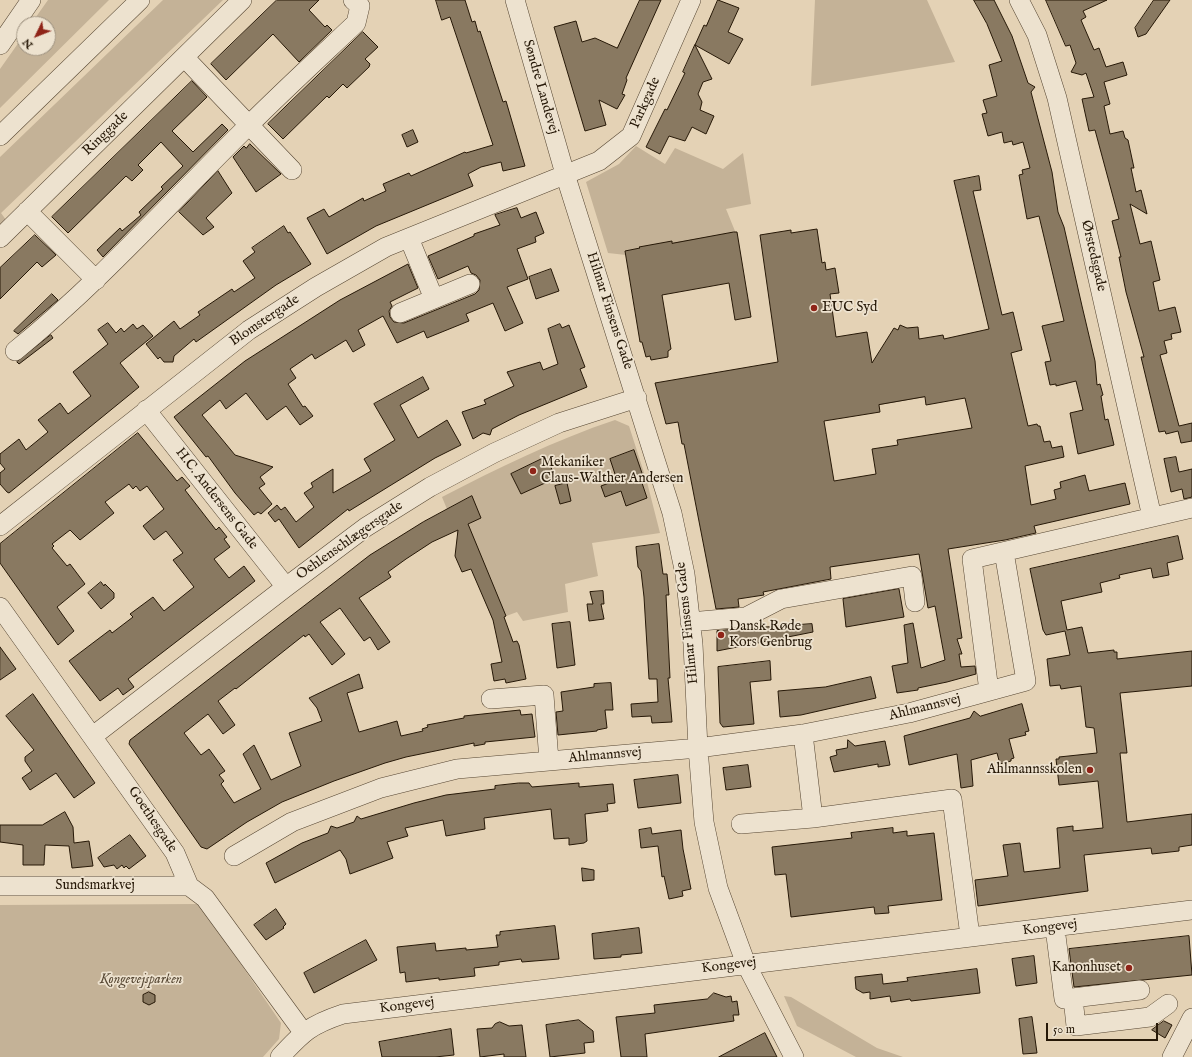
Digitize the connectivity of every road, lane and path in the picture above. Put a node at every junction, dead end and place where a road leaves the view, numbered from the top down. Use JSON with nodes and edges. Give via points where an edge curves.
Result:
{"nodes":[{"id":1,"x":31,"y":0,"type":"edge"},
{"id":2,"x":140,"y":0,"type":"edge"},
{"id":3,"x":242,"y":0,"type":"edge"},
{"id":4,"x":354,"y":0,"type":"edge"},
{"id":5,"x":515,"y":0,"type":"edge"},
{"id":6,"x":691,"y":0,"type":"edge"},
{"id":7,"x":1020,"y":0,"type":"edge"},
{"id":8,"x":0,"y":45,"type":"edge"},
{"id":9,"x":184,"y":57,"type":"junction"},
{"id":10,"x":249,"y":125,"type":"junction"},
{"id":11,"x":0,"y":136,"type":"edge"},
{"id":12,"x":292,"y":170,"type":"dead end"},
{"id":13,"x":565,"y":174,"type":"junction"},
{"id":14,"x":27,"y":211,"type":"junction"},
{"id":15,"x":0,"y":238,"type":"edge"},
{"id":16,"x":408,"y":238,"type":"junction"},
{"id":17,"x":96,"y":280,"type":"junction"},
{"id":18,"x":470,"y":284,"type":"dead end"},
{"id":19,"x":434,"y":299,"type":"junction"},
{"id":20,"x":400,"y":313,"type":"dead end"},
{"id":21,"x":15,"y":351,"type":"dead end"},
{"id":22,"x":637,"y":398,"type":"junction"},
{"id":23,"x":146,"y":410,"type":"junction"},
{"id":24,"x":1192,"y":508,"type":"edge"},
{"id":25,"x":1152,"y":517,"type":"junction"},
{"id":26,"x":0,"y":526,"type":"edge"},
{"id":27,"x":1004,"y":552,"type":"junction"},
{"id":28,"x":286,"y":586,"type":"junction"},
{"id":29,"x":915,"y":602,"type":"dead end"},
{"id":30,"x":0,"y":607,"type":"edge"},
{"id":31,"x":690,"y":622,"type":"junction"},
{"id":32,"x":988,"y":691,"type":"junction"},
{"id":33,"x":491,"y":699,"type":"dead end"},
{"id":34,"x":803,"y":734,"type":"junction"},
{"id":35,"x":93,"y":736,"type":"junction"},
{"id":36,"x":698,"y":748,"type":"junction"},
{"id":37,"x":549,"y":761,"type":"junction"},
{"id":38,"x":812,"y":818,"type":"junction"},
{"id":39,"x":742,"y":824,"type":"dead end"},
{"id":40,"x":234,"y":856,"type":"dead end"},
{"id":41,"x":0,"y":886,"type":"edge"},
{"id":42,"x":189,"y":886,"type":"junction"},
{"id":43,"x":1192,"y":910,"type":"edge"},
{"id":44,"x":1055,"y":928,"type":"junction"},
{"id":45,"x":970,"y":936,"type":"junction"},
{"id":46,"x":746,"y":964,"type":"junction"},
{"id":47,"x":1140,"y":990,"type":"dead end"},
{"id":48,"x":1073,"y":998,"type":"junction"},
{"id":49,"x":1168,"y":1004,"type":"dead end"},
{"id":50,"x":1192,"y":1018,"type":"edge"},
{"id":51,"x":303,"y":1032,"type":"junction"},
{"id":52,"x":280,"y":1057,"type":"edge"},
{"id":53,"x":794,"y":1057,"type":"edge"},
{"id":54,"x":1172,"y":1057,"type":"edge"}],
"edges":[{"from":1,"to":8,"type":"street"},
{"from":2,"to":11,"type":"street"},
{"from":3,"to":9,"type":"street","name":"Ringgade"},
{"from":4,"to":10,"type":"street","via":[[360,6],[356,23]]},
{"from":5,"to":13,"type":"street","name":"Søndre Landevej"},
{"from":6,"to":13,"type":"street","name":"Parkgade","via":[[631,136],[599,161]]},
{"from":7,"to":25,"type":"street","name":"Ørstedsgade","via":[[1037,35],[1057,98]]},
{"from":9,"to":10,"type":"street"},
{"from":9,"to":14,"type":"street","name":"Ringgade"},
{"from":10,"to":12,"type":"street"},
{"from":10,"to":17,"type":"street"},
{"from":13,"to":16,"type":"street","name":"Blomstergade"},
{"from":13,"to":22,"type":"street","name":"Hilmar Finsens Gade"},
{"from":14,"to":15,"type":"street","name":"Ringgade"},
{"from":14,"to":17,"type":"street"},
{"from":16,"to":19,"type":"street"},
{"from":16,"to":23,"type":"street","name":"Blomstergade","via":[[386,247],[316,287],[249,330]]},
{"from":17,"to":21,"type":"street","via":[[58,316]]},
{"from":18,"to":19,"type":"street"},
{"from":19,"to":20,"type":"street"},
{"from":22,"to":28,"type":"street","name":"Oehlenschlægersgade","via":[[559,423],[449,476],[366,527]]},
{"from":22,"to":31,"type":"street","name":"Hilmar Finsens Gade","via":[[672,513],[685,574]]},
{"from":23,"to":26,"type":"street","name":"Blomstergade"},
{"from":23,"to":28,"type":"street","name":"H.C. Andersens Gade"},
{"from":24,"to":25,"type":"street"},
{"from":25,"to":27,"type":"street"},
{"from":27,"to":32,"type":"street","via":[[972,559]]},
{"from":27,"to":32,"type":"street","name":"Ahlmannsvej","via":[[1026,680]]},
{"from":28,"to":35,"type":"street","name":"Oehlenschlægersgade"},
{"from":29,"to":31,"type":"street","via":[[912,576],[781,599],[746,617]]},
{"from":30,"to":35,"type":"street","name":"Goethesgade"},
{"from":31,"to":36,"type":"street","name":"Hilmar Finsens Gade"},
{"from":32,"to":34,"type":"street","name":"Ahlmannsvej","via":[[909,713]]},
{"from":33,"to":37,"type":"street","via":[[544,695]]},
{"from":34,"to":36,"type":"street","name":"Ahlmannsvej"},
{"from":34,"to":38,"type":"street"},
{"from":35,"to":42,"type":"street","name":"Goethesgade","via":[[175,853]]},
{"from":36,"to":37,"type":"street","name":"Ahlmannsvej"},
{"from":36,"to":46,"type":"street","name":"Hilmar Finsens Gade","via":[[704,822],[718,888]]},
{"from":37,"to":40,"type":"street","name":"Ahlmannsvej","via":[[457,769],[381,788],[292,822]]},
{"from":38,"to":39,"type":"street"},
{"from":38,"to":45,"type":"street","via":[[952,799]]},
{"from":41,"to":42,"type":"street","name":"Sundsmarkvej"},
{"from":42,"to":51,"type":"street","via":[[205,898]]},
{"from":43,"to":44,"type":"street","name":"Kongevej"},
{"from":44,"to":45,"type":"street","name":"Kongevej"},
{"from":44,"to":48,"type":"street","via":[[1064,999]]},
{"from":45,"to":46,"type":"street","name":"Kongevej"},
{"from":46,"to":51,"type":"street","name":"Kongevej","via":[[343,1014],[322,1021]]},
{"from":46,"to":53,"type":"street","name":"Hilmar Finsens Gade"},
{"from":47,"to":48,"type":"street"},
{"from":48,"to":49,"type":"street","via":[[1076,1026],[1150,1017]]},
{"from":50,"to":54,"type":"street"},
{"from":51,"to":52,"type":"street","name":"Kongevej"}]}
